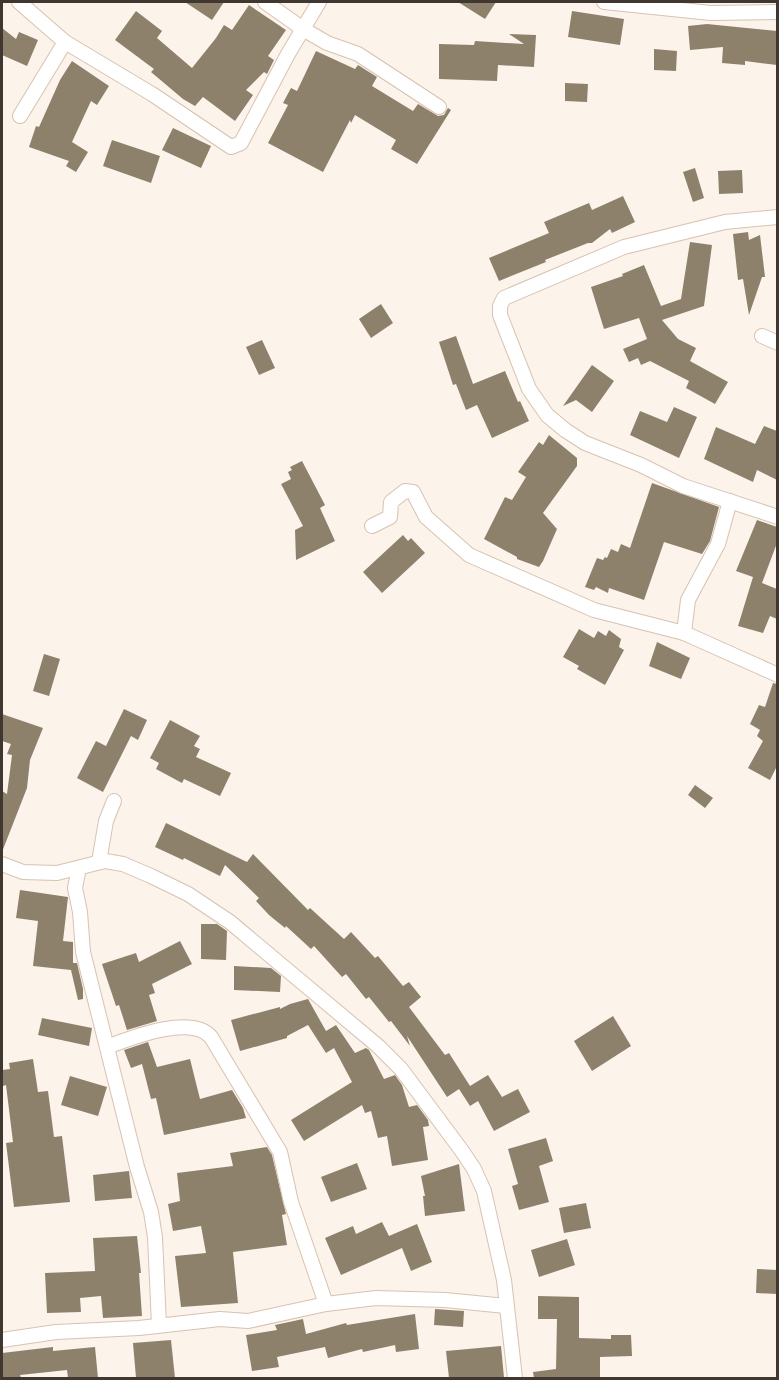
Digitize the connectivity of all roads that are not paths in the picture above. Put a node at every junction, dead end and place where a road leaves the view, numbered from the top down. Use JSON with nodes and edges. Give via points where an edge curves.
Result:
{"nodes":[{"id":1,"x":19,"y":2,"type":"edge"},
{"id":2,"x":265,"y":2,"type":"edge"},
{"id":3,"x":319,"y":2,"type":"edge"},
{"id":4,"x":604,"y":2,"type":"edge"},
{"id":5,"x":777,"y":12,"type":"edge"},
{"id":6,"x":303,"y":29,"type":"junction"},
{"id":7,"x":65,"y":42,"type":"junction"},
{"id":8,"x":439,"y":107,"type":"dead end"},
{"id":9,"x":20,"y":116,"type":"dead end"},
{"id":10,"x":777,"y":217,"type":"edge"},
{"id":11,"x":762,"y":336,"type":"dead end"},
{"id":12,"x":777,"y":343,"type":"edge"},
{"id":13,"x":730,"y":501,"type":"junction"},
{"id":14,"x":777,"y":517,"type":"edge"},
{"id":15,"x":372,"y":526,"type":"dead end"},
{"id":16,"x":684,"y":633,"type":"junction"},
{"id":17,"x":777,"y":675,"type":"edge"},
{"id":18,"x":114,"y":801,"type":"dead end"},
{"id":19,"x":99,"y":862,"type":"junction"},
{"id":20,"x":2,"y":864,"type":"edge"},
{"id":21,"x":79,"y":868,"type":"junction"},
{"id":22,"x":57,"y":873,"type":"junction"},
{"id":23,"x":75,"y":888,"type":"junction"},
{"id":24,"x":107,"y":1047,"type":"junction"},
{"id":25,"x":326,"y":1304,"type":"junction"},
{"id":26,"x":506,"y":1306,"type":"junction"},
{"id":27,"x":159,"y":1325,"type":"junction"},
{"id":28,"x":2,"y":1340,"type":"edge"},
{"id":29,"x":515,"y":1378,"type":"edge"}],
"edges":[{"from":1,"to":7,"type":"street"},
{"from":2,"to":6,"type":"street"},
{"from":3,"to":6,"type":"street"},
{"from":4,"to":5,"type":"street","via":[[711,13]]},
{"from":6,"to":7,"type":"street","via":[[240,143],[231,147]]},
{"from":6,"to":8,"type":"street","via":[[358,54]]},
{"from":7,"to":9,"type":"street"},
{"from":10,"to":13,"type":"street","via":[[725,222],[624,247],[504,298],[500,306],[529,389],[547,415],[585,443],[683,486]]},
{"from":11,"to":12,"type":"street"},
{"from":13,"to":14,"type":"street"},
{"from":13,"to":16,"type":"street","via":[[718,544],[688,600]]},
{"from":15,"to":16,"type":"street","via":[[390,518],[391,501],[405,491],[413,492],[426,517],[469,555],[594,610]]},
{"from":16,"to":17,"type":"street"},
{"from":18,"to":19,"type":"street"},
{"from":19,"to":21,"type":"street"},
{"from":19,"to":26,"type":"street","via":[[123,864],[151,876],[188,894],[230,922],[401,1069],[462,1151],[484,1191]]},
{"from":20,"to":22,"type":"street","via":[[23,872]]},
{"from":21,"to":22,"type":"street"},
{"from":21,"to":23,"type":"street"},
{"from":22,"to":23,"type":"street"},
{"from":23,"to":24,"type":"street","via":[[83,952]]},
{"from":24,"to":25,"type":"street","via":[[167,1028],[201,1029],[211,1037],[280,1152],[291,1202]]},
{"from":24,"to":27,"type":"street","via":[[152,1212]]},
{"from":25,"to":26,"type":"street","via":[[376,1298]]},
{"from":25,"to":27,"type":"street","via":[[248,1321],[220,1318]]},
{"from":26,"to":29,"type":"street"},
{"from":27,"to":28,"type":"street"}]}
